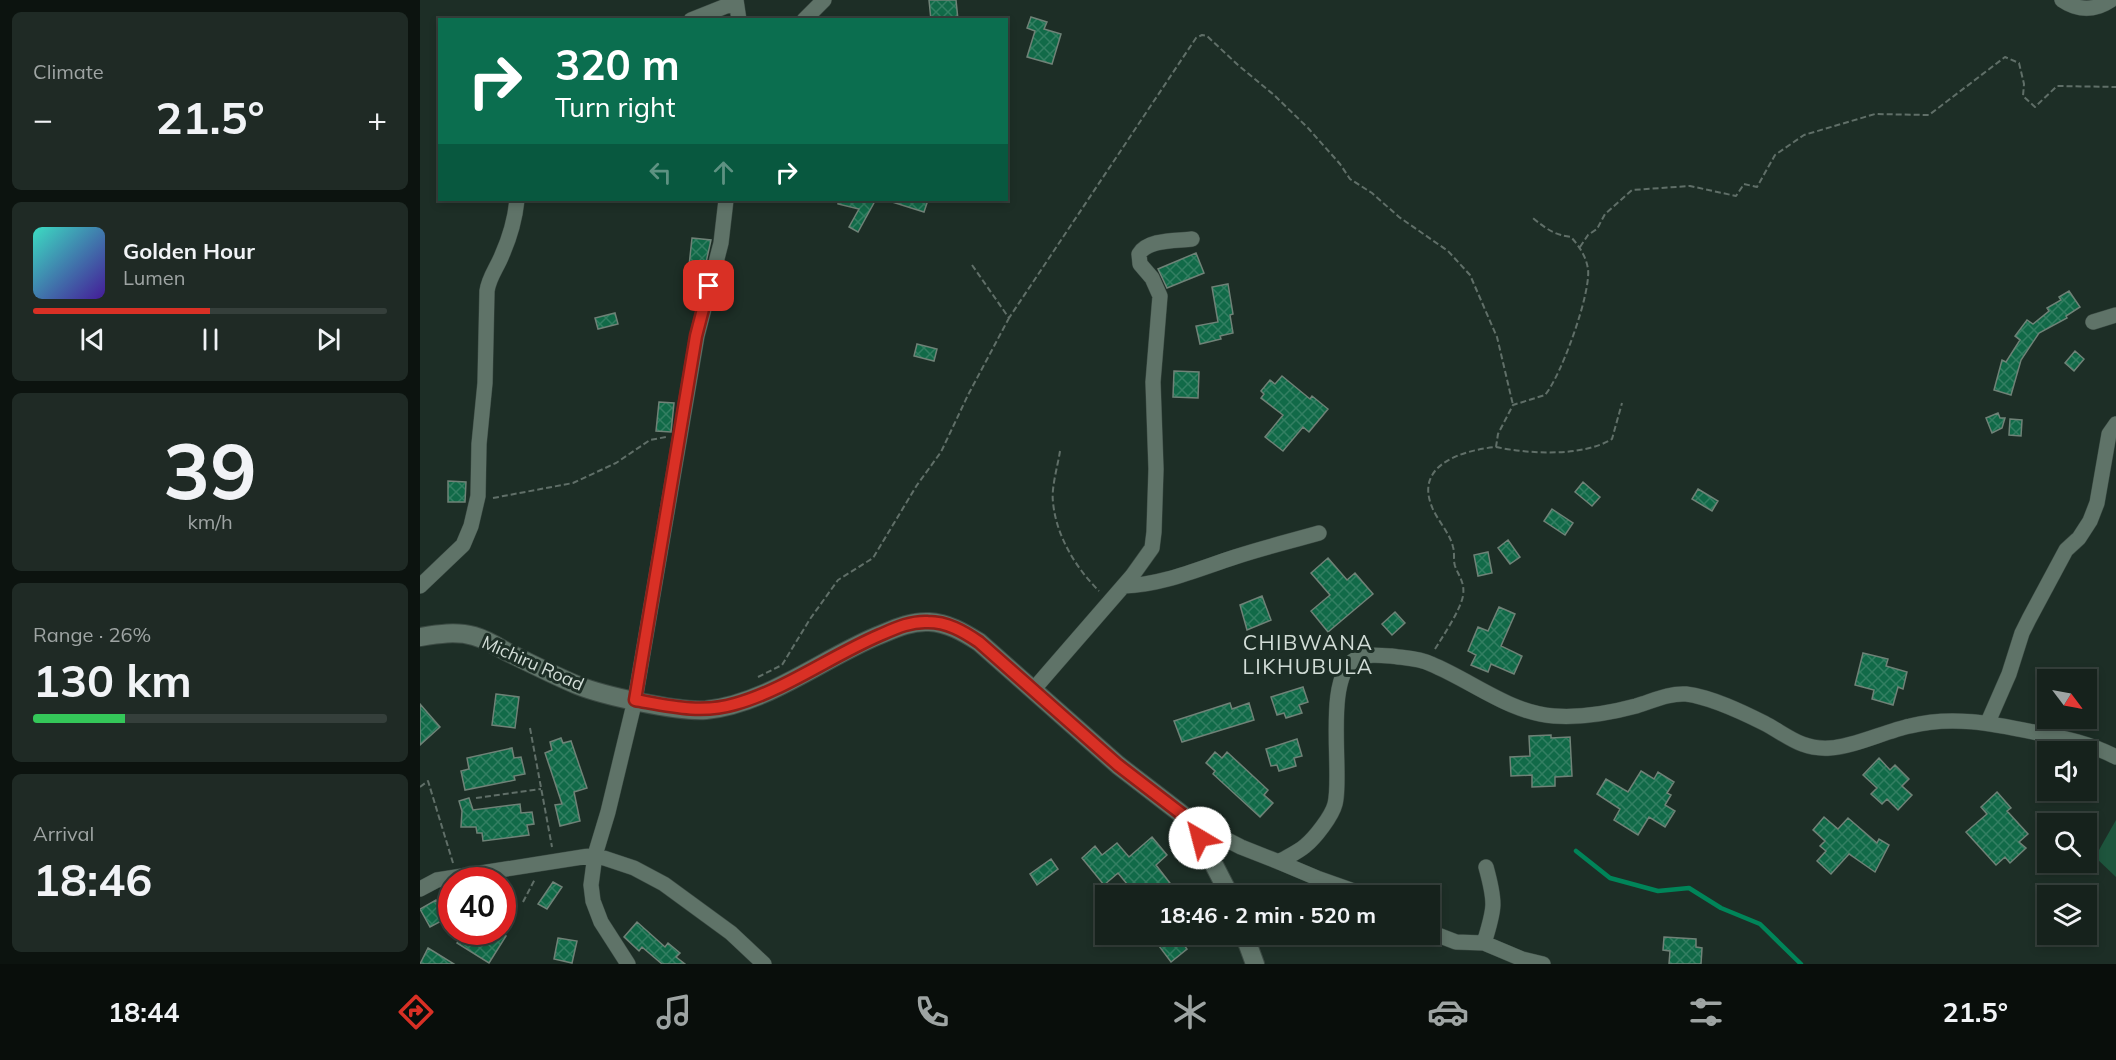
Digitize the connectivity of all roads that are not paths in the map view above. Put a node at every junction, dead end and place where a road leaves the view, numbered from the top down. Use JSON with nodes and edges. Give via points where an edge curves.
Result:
{"nodes":[{"id":1,"x":824,"y":0,"type":"edge"},
{"id":2,"x":2062,"y":0,"type":"edge"},
{"id":3,"x":2111,"y":0,"type":"edge"},
{"id":4,"x":736,"y":1,"type":"edge"},
{"id":5,"x":696,"y":18,"type":"edge"},
{"id":6,"x":739,"y":18,"type":"edge"},
{"id":7,"x":806,"y":18,"type":"edge"},
{"id":8,"x":517,"y":201,"type":"edge"},
{"id":9,"x":726,"y":201,"type":"edge"},
{"id":10,"x":1192,"y":239,"type":"dead end"},
{"id":11,"x":2116,"y":315,"type":"edge"},
{"id":12,"x":2093,"y":322,"type":"dead end"},
{"id":13,"x":2116,"y":424,"type":"edge"},
{"id":14,"x":1319,"y":533,"type":"dead end"},
{"id":15,"x":420,"y":586,"type":"edge"},
{"id":16,"x":1124,"y":586,"type":"junction"},
{"id":17,"x":420,"y":636,"type":"edge"},
{"id":18,"x":1033,"y":690,"type":"junction"},
{"id":19,"x":635,"y":700,"type":"junction"},
{"id":20,"x":1988,"y":722,"type":"junction"},
{"id":21,"x":2116,"y":757,"type":"edge"},
{"id":22,"x":1192,"y":822,"type":"junction"},
{"id":23,"x":595,"y":855,"type":"junction"},
{"id":24,"x":1279,"y":862,"type":"junction"},
{"id":25,"x":1486,"y":867,"type":"dead end"},
{"id":26,"x":1224,"y":885,"type":"edge"},
{"id":27,"x":1339,"y":885,"type":"edge"},
{"id":28,"x":420,"y":889,"type":"edge"},
{"id":29,"x":1440,"y":936,"type":"edge"},
{"id":30,"x":1484,"y":943,"type":"junction"},
{"id":31,"x":1248,"y":945,"type":"edge"},
{"id":32,"x":628,"y":964,"type":"edge"},
{"id":33,"x":764,"y":964,"type":"edge"},
{"id":34,"x":1255,"y":964,"type":"edge"},
{"id":35,"x":1543,"y":964,"type":"edge"}],
"edges":[{"from":1,"to":7,"type":"street"},
{"from":2,"to":3,"type":"street","via":[[2085,9],[2102,7]]},
{"from":4,"to":5,"type":"street"},
{"from":4,"to":6,"type":"street"},
{"from":8,"to":15,"type":"street","via":[[513,225],[487,291],[477,503],[463,545]]},
{"from":9,"to":19,"type":"street","via":[[719,251],[696,336]]},
{"from":10,"to":16,"type":"street","via":[[1150,244],[1138,254],[1160,296],[1154,382],[1154,532],[1152,549]]},
{"from":11,"to":12,"type":"street"},
{"from":13,"to":20,"type":"street","via":[[2109,434],[2093,513],[2086,528],[2066,550],[2029,620]]},
{"from":14,"to":16,"type":"street","via":[[1160,582]]},
{"from":16,"to":18,"type":"street"},
{"from":17,"to":19,"type":"street","name":"Michiru Road","via":[[474,636],[579,686]]},
{"from":18,"to":19,"type":"street","name":"Michiru Road","via":[[967,634],[928,621],[908,623],[863,642],[735,704],[705,710]]},
{"from":18,"to":22,"type":"street","name":"Michiru Road","via":[[1118,765]]},
{"from":19,"to":23,"type":"street"},
{"from":20,"to":21,"type":"street","via":[[2090,744]]},
{"from":20,"to":24,"type":"street","via":[[1941,720],[1832,748],[1817,748],[1796,743],[1721,704],[1687,694],[1581,717],[1552,716],[1521,709],[1429,663],[1366,655],[1351,661],[1342,678],[1337,710],[1335,804],[1306,846]]},
{"from":22,"to":24,"type":"street","via":[[1241,848]]},
{"from":22,"to":26,"type":"street","name":"Michiru Road"},
{"from":23,"to":28,"type":"street","via":[[436,880]]},
{"from":23,"to":32,"type":"street","via":[[593,901],[601,922]]},
{"from":23,"to":33,"type":"street","via":[[634,868],[664,884],[731,933]]},
{"from":24,"to":27,"type":"street"},
{"from":25,"to":30,"type":"street","via":[[1494,913]]},
{"from":29,"to":30,"type":"street","via":[[1456,942]]},
{"from":30,"to":35,"type":"street"},
{"from":31,"to":34,"type":"street"}]}
